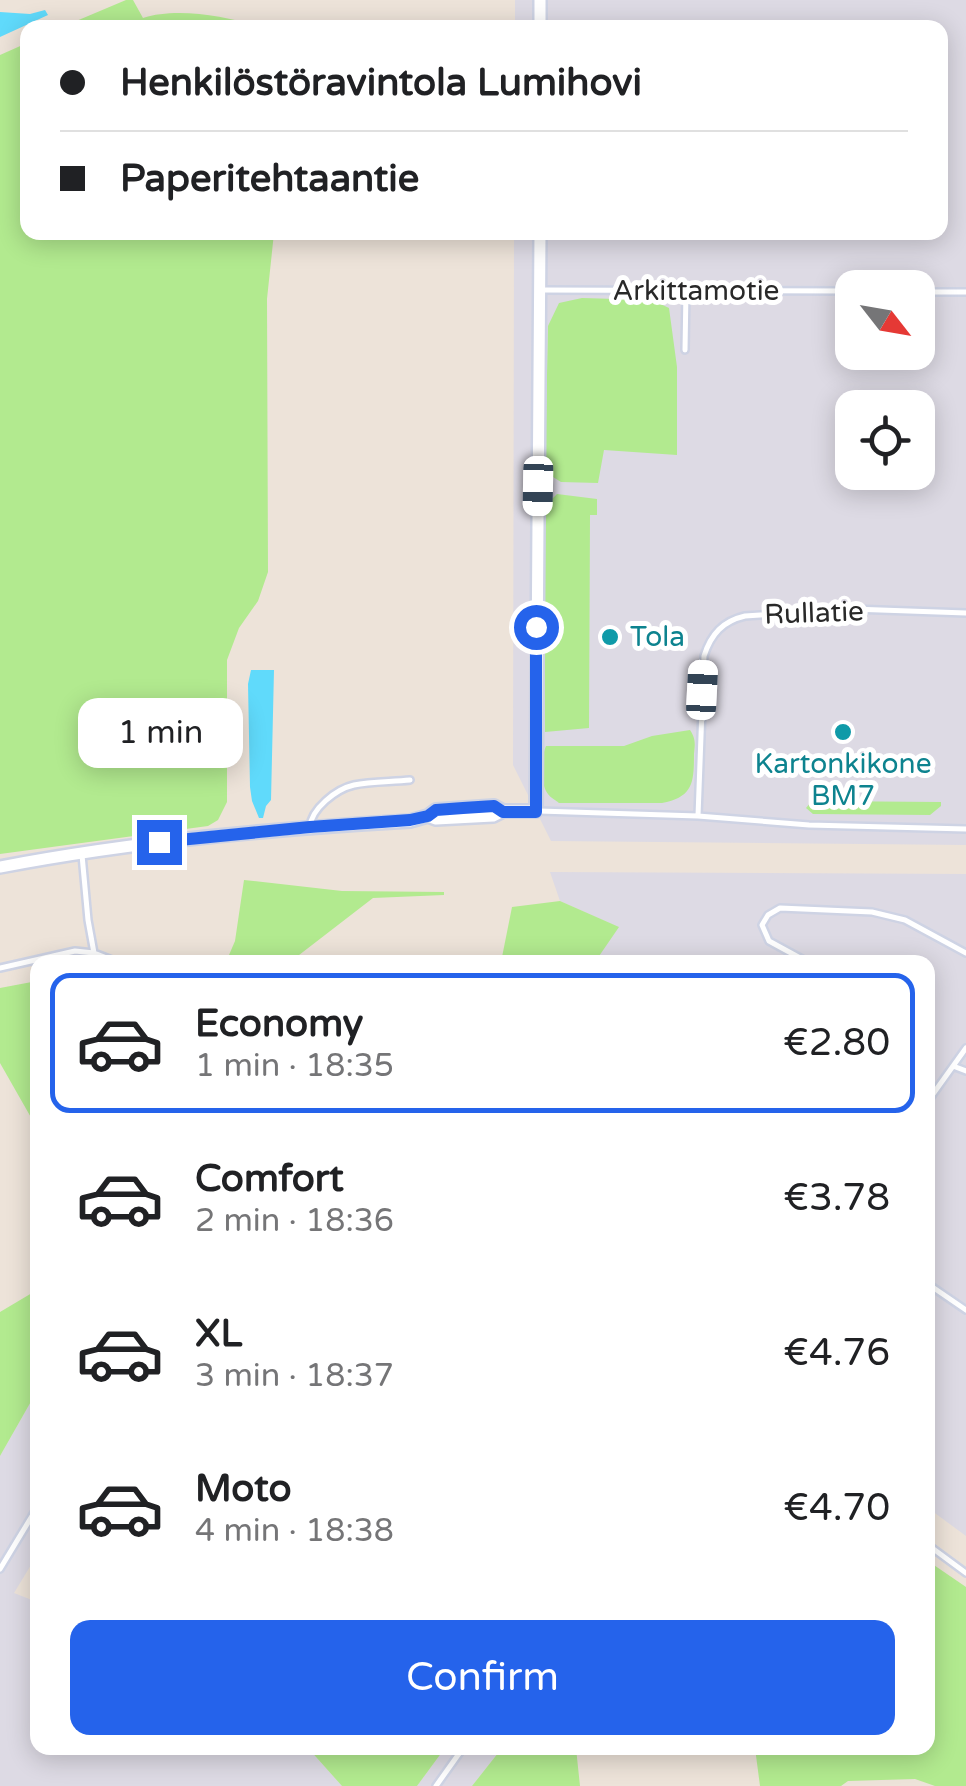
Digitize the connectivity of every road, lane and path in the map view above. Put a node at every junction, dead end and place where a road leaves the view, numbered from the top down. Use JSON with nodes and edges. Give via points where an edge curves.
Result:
{"nodes":[{"id":1,"x":540,"y":240,"type":"edge"},
{"id":2,"x":539,"y":290,"type":"junction"},
{"id":3,"x":686,"y":290,"type":"junction"},
{"id":4,"x":835,"y":291,"type":"edge"},
{"id":5,"x":935,"y":292,"type":"edge"},
{"id":6,"x":966,"y":292,"type":"edge"},
{"id":7,"x":686,"y":350,"type":"dead end"},
{"id":8,"x":966,"y":613,"type":"edge"},
{"id":9,"x":410,"y":780,"type":"dead end"},
{"id":10,"x":536,"y":812,"type":"junction"},
{"id":11,"x":698,"y":816,"type":"junction"},
{"id":12,"x":310,"y":827,"type":"junction"},
{"id":13,"x":966,"y":829,"type":"edge"},
{"id":14,"x":81,"y":852,"type":"junction"},
{"id":15,"x":0,"y":867,"type":"edge"},
{"id":16,"x":94,"y":953,"type":"junction"},
{"id":17,"x":966,"y":953,"type":"edge"},
{"id":18,"x":54,"y":955,"type":"edge"},
{"id":19,"x":99,"y":955,"type":"edge"},
{"id":20,"x":794,"y":955,"type":"edge"},
{"id":21,"x":30,"y":961,"type":"edge"},
{"id":22,"x":0,"y":968,"type":"edge"},
{"id":23,"x":966,"y":1048,"type":"edge"},
{"id":24,"x":953,"y":1066,"type":"junction"},
{"id":25,"x":966,"y":1072,"type":"edge"},
{"id":26,"x":935,"y":1091,"type":"edge"},
{"id":27,"x":935,"y":1289,"type":"edge"},
{"id":28,"x":966,"y":1310,"type":"edge"},
{"id":29,"x":30,"y":1519,"type":"edge"},
{"id":30,"x":935,"y":1550,"type":"edge"},
{"id":31,"x":0,"y":1569,"type":"edge"},
{"id":32,"x":966,"y":1572,"type":"edge"},
{"id":33,"x":458,"y":1755,"type":"edge"},
{"id":34,"x":436,"y":1786,"type":"edge"}],
"edges":[{"from":1,"to":2,"type":"street"},
{"from":2,"to":3,"type":"lane","name":"Arkittamotie"},
{"from":2,"to":10,"type":"street"},
{"from":3,"to":4,"type":"lane","name":"Arkittamotie"},
{"from":3,"to":7,"type":"lane"},
{"from":5,"to":6,"type":"lane"},
{"from":8,"to":11,"type":"lane","name":"Rullatie","via":[[834,610],[745,616],[720,627],[704,656]]},
{"from":9,"to":12,"type":"lane","via":[[352,785],[318,808]]},
{"from":10,"to":11,"type":"lane"},
{"from":10,"to":12,"type":"street","via":[[494,806]]},
{"from":11,"to":13,"type":"lane"},
{"from":12,"to":14,"type":"street"},
{"from":14,"to":15,"type":"street"},
{"from":14,"to":16,"type":"lane"},
{"from":16,"to":18,"type":"lane"},
{"from":16,"to":19,"type":"lane"},
{"from":17,"to":20,"type":"lane","via":[[904,920],[872,912],[780,908],[762,926],[768,941]]},
{"from":21,"to":22,"type":"lane"},
{"from":23,"to":24,"type":"lane"},
{"from":24,"to":25,"type":"lane"},
{"from":24,"to":26,"type":"lane"},
{"from":27,"to":28,"type":"lane"},
{"from":29,"to":31,"type":"lane"},
{"from":30,"to":32,"type":"lane"},
{"from":33,"to":34,"type":"lane"}]}
